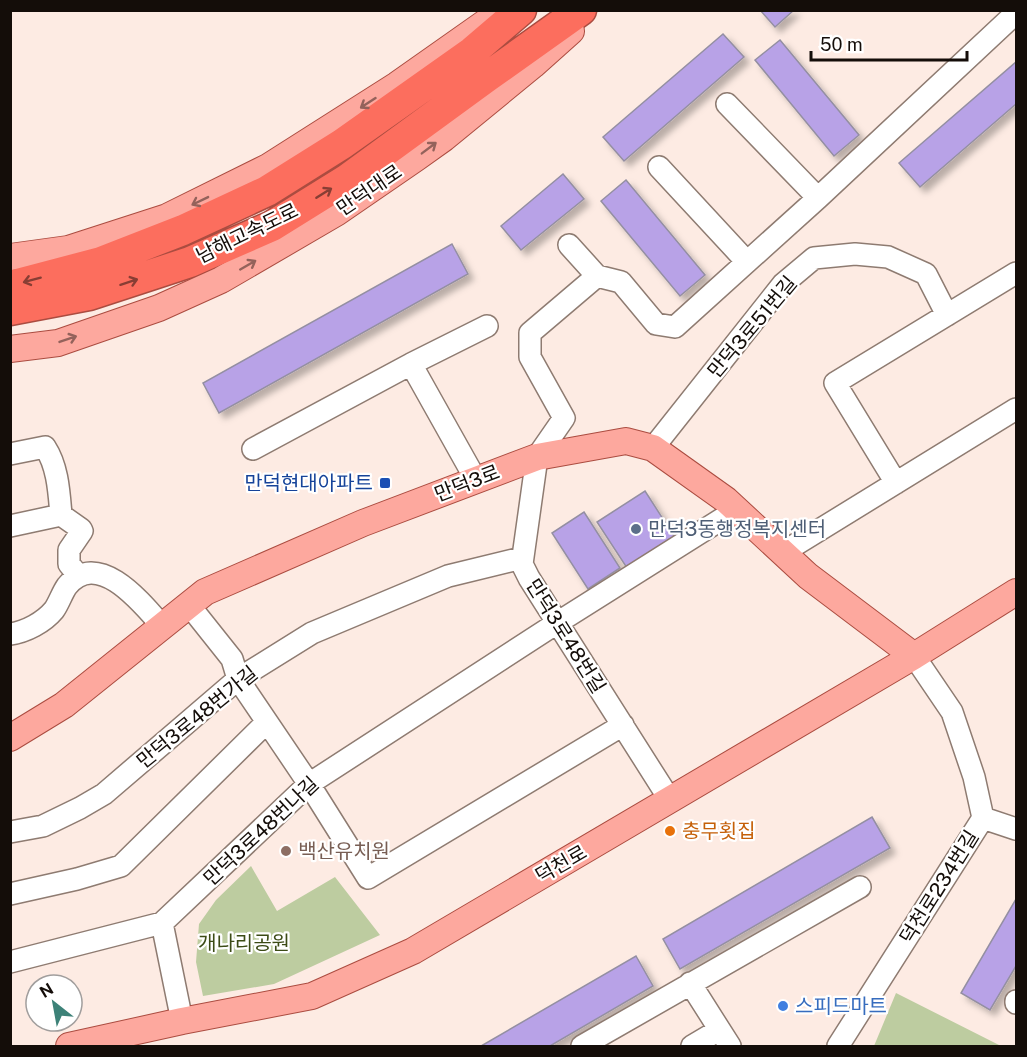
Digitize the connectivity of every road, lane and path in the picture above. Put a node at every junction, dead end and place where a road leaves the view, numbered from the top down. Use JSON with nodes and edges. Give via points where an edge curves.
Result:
{"nodes":[{"id":1,"x":502,"y":10,"type":"edge"},
{"id":2,"x":521,"y":10,"type":"edge"},
{"id":3,"x":581,"y":10,"type":"edge"},
{"id":4,"x":595,"y":10,"type":"edge"},
{"id":5,"x":1017,"y":13,"type":"edge"},
{"id":6,"x":727,"y":104,"type":"dead end"},
{"id":7,"x":659,"y":168,"type":"dead end"},
{"id":8,"x":819,"y":198,"type":"junction"},
{"id":9,"x":569,"y":245,"type":"dead end"},
{"id":10,"x":10,"y":257,"type":"edge"},
{"id":11,"x":747,"y":262,"type":"junction"},
{"id":12,"x":1017,"y":273,"type":"edge"},
{"id":13,"x":597,"y":276,"type":"junction"},
{"id":14,"x":10,"y":285,"type":"edge"},
{"id":15,"x":10,"y":310,"type":"edge"},
{"id":16,"x":947,"y":315,"type":"junction"},
{"id":17,"x":486,"y":326,"type":"dead end"},
{"id":18,"x":10,"y":349,"type":"edge"},
{"id":19,"x":411,"y":364,"type":"junction"},
{"id":20,"x":1017,"y":409,"type":"edge"},
{"id":21,"x":653,"y":448,"type":"junction"},
{"id":22,"x":253,"y":449,"type":"dead end"},
{"id":23,"x":10,"y":454,"type":"edge"},
{"id":24,"x":537,"y":457,"type":"junction"},
{"id":25,"x":476,"y":480,"type":"junction"},
{"id":26,"x":896,"y":483,"type":"junction"},
{"id":27,"x":736,"y":510,"type":"junction"},
{"id":28,"x":62,"y":515,"type":"junction"},
{"id":29,"x":10,"y":526,"type":"edge"},
{"id":30,"x":782,"y":553,"type":"junction"},
{"id":31,"x":522,"y":558,"type":"junction"},
{"id":32,"x":78,"y":575,"type":"junction"},
{"id":33,"x":1017,"y":592,"type":"edge"},
{"id":34,"x":189,"y":605,"type":"junction"},
{"id":35,"x":557,"y":622,"type":"junction"},
{"id":36,"x":162,"y":626,"type":"junction"},
{"id":37,"x":10,"y":634,"type":"edge"},
{"id":38,"x":914,"y":656,"type":"junction"},
{"id":39,"x":238,"y":679,"type":"junction"},
{"id":40,"x":267,"y":722,"type":"junction"},
{"id":41,"x":623,"y":725,"type":"junction"},
{"id":42,"x":10,"y":738,"type":"edge"},
{"id":43,"x":309,"y":784,"type":"junction"},
{"id":44,"x":670,"y":800,"type":"junction"},
{"id":45,"x":982,"y":818,"type":"junction"},
{"id":46,"x":1017,"y":829,"type":"edge"},
{"id":47,"x":10,"y":832,"type":"edge"},
{"id":48,"x":860,"y":887,"type":"dead end"},
{"id":49,"x":10,"y":894,"type":"edge"},
{"id":50,"x":162,"y":923,"type":"junction"},
{"id":51,"x":10,"y":962,"type":"edge"},
{"id":52,"x":690,"y":984,"type":"junction"},
{"id":53,"x":182,"y":1022,"type":"junction"},
{"id":54,"x":724,"y":1038,"type":"edge"},
{"id":55,"x":69,"y":1047,"type":"edge"},
{"id":56,"x":582,"y":1047,"type":"edge"},
{"id":57,"x":692,"y":1047,"type":"edge"},
{"id":58,"x":838,"y":1047,"type":"edge"}],
"edges":[{"from":1,"to":10,"type":"main road","one_way":true,"via":[[397,85],[268,167],[167,217],[68,249]]},
{"from":2,"to":14,"type":"highway","name":"남해고속도로","one_way":true,"via":[[472,52],[342,144],[267,190],[183,230],[101,262]]},
{"from":15,"to":3,"type":"highway","name":"남해고속도로","one_way":true,"via":[[89,295],[190,262],[272,226],[346,180]]},
{"from":18,"to":4,"type":"main road","name":"만덕대로","one_way":true,"via":[[58,343],[159,308],[221,280],[336,213],[444,138]]},
{"from":5,"to":8,"type":"street"},
{"from":6,"to":8,"type":"street"},
{"from":7,"to":11,"type":"street"},
{"from":8,"to":11,"type":"street"},
{"from":9,"to":13,"type":"street"},
{"from":11,"to":13,"type":"street","via":[[675,327],[656,324],[621,282]]},
{"from":12,"to":16,"type":"street"},
{"from":13,"to":24,"type":"street","via":[[530,333],[530,357],[564,418]]},
{"from":16,"to":21,"type":"street","name":"만덕3로51번길","via":[[926,274],[888,257],[855,254],[814,258],[783,284]]},
{"from":16,"to":26,"type":"street","via":[[835,383]]},
{"from":17,"to":19,"type":"street"},
{"from":19,"to":22,"type":"street"},
{"from":19,"to":25,"type":"street"},
{"from":20,"to":26,"type":"street"},
{"from":21,"to":24,"type":"main road","name":"만덕3로","via":[[626,441]]},
{"from":21,"to":27,"type":"main road","name":"만덕3로"},
{"from":23,"to":28,"type":"street","via":[[45,447],[52,458]]},
{"from":24,"to":25,"type":"main road","name":"만덕3로"},
{"from":24,"to":31,"type":"street","name":"만덕3로48번길"},
{"from":25,"to":34,"type":"main road","name":"만덕3로","via":[[342,532],[205,592]]},
{"from":26,"to":30,"type":"street"},
{"from":27,"to":30,"type":"main road","name":"만덕3로"},
{"from":27,"to":35,"type":"street","name":"만덕3로48번나길"},
{"from":28,"to":29,"type":"street"},
{"from":28,"to":32,"type":"street","via":[[82,530],[69,549],[69,564]]},
{"from":30,"to":38,"type":"main road","name":"만덕3로"},
{"from":31,"to":35,"type":"street","name":"만덕3로48번길","via":[[529,578]]},
{"from":31,"to":39,"type":"street","name":"만덕3로48번가길","via":[[448,576],[322,628]]},
{"from":32,"to":36,"type":"street","via":[[94,572],[118,582]]},
{"from":32,"to":37,"type":"street","via":[[43,621]]},
{"from":33,"to":38,"type":"main road","name":"덕천로"},
{"from":34,"to":36,"type":"main road","name":"만덕3로"},
{"from":34,"to":39,"type":"street","via":[[232,658]]},
{"from":35,"to":41,"type":"street","name":"만덕3로48번길"},
{"from":35,"to":43,"type":"street","name":"만덕3로48번나길"},
{"from":36,"to":42,"type":"main road","name":"만덕3로","via":[[64,705]]},
{"from":38,"to":44,"type":"main road","name":"덕천로"},
{"from":38,"to":45,"type":"street","name":"덕천로234번길","via":[[952,712],[974,777]]},
{"from":39,"to":40,"type":"street"},
{"from":39,"to":47,"type":"street","name":"만덕3로48번가길","via":[[104,794],[43,826]]},
{"from":40,"to":43,"type":"street"},
{"from":40,"to":49,"type":"street","via":[[121,866]]},
{"from":41,"to":43,"type":"street","via":[[368,878]]},
{"from":41,"to":44,"type":"street","name":"만덕3로48번길"},
{"from":43,"to":50,"type":"street","name":"만덕3로48번나길"},
{"from":44,"to":53,"type":"main road","name":"덕천로","via":[[413,951],[312,996]]},
{"from":45,"to":46,"type":"street"},
{"from":45,"to":58,"type":"street","name":"덕천로234번길"},
{"from":48,"to":52,"type":"street"},
{"from":50,"to":51,"type":"street","name":"만덕3로48번나길"},
{"from":50,"to":53,"type":"street"},
{"from":52,"to":54,"type":"street"},
{"from":52,"to":56,"type":"street"},
{"from":53,"to":55,"type":"main road","name":"덕천로"},
{"from":54,"to":57,"type":"street"}]}
